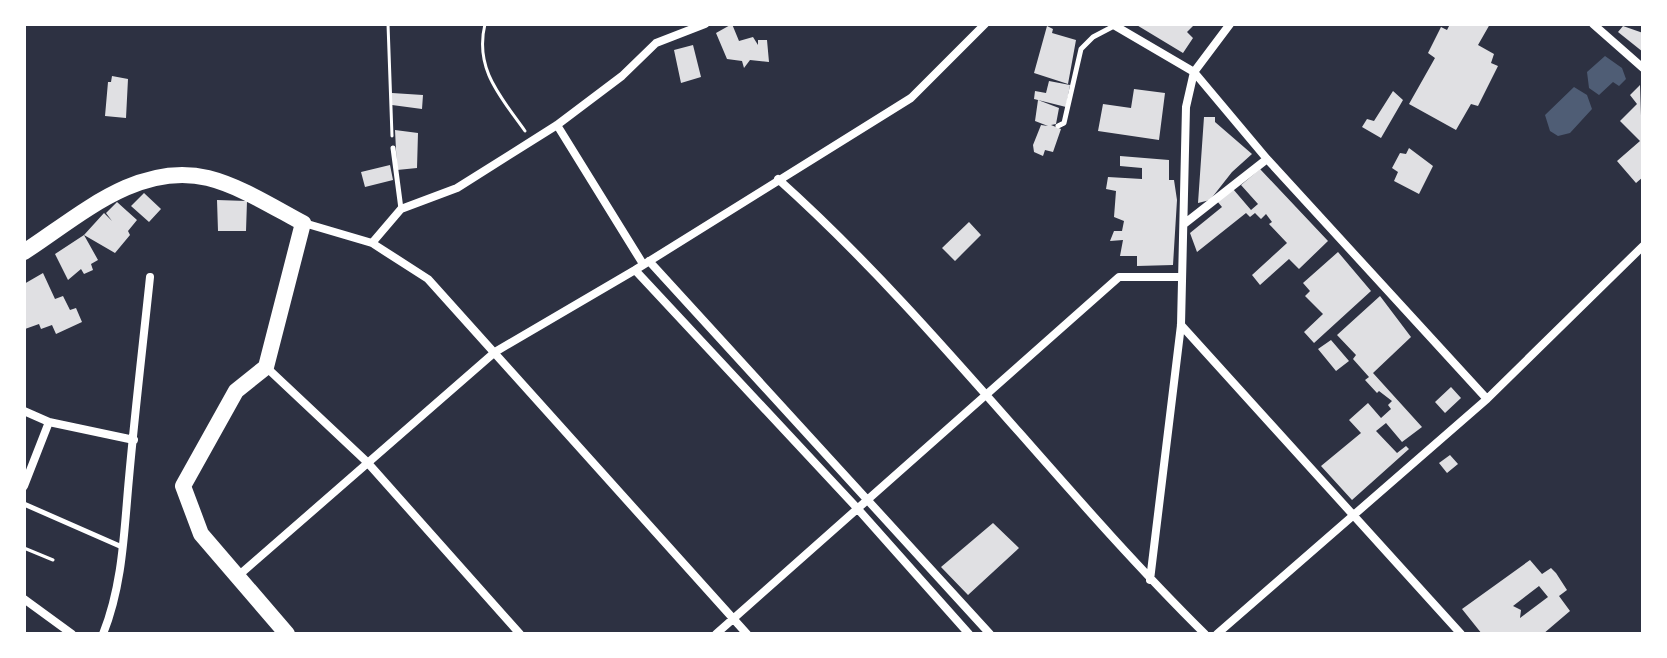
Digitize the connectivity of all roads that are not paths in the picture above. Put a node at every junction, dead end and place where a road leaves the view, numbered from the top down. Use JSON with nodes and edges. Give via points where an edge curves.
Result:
{"nodes":[{"id":1,"x":705,"y":24,"type":"edge"},
{"id":2,"x":985,"y":24,"type":"edge"},
{"id":3,"x":1230,"y":24,"type":"edge"},
{"id":4,"x":1593,"y":24,"type":"edge"},
{"id":5,"x":1113,"y":25,"type":"edge"},
{"id":6,"x":1643,"y":68,"type":"edge"},
{"id":7,"x":1194,"y":72,"type":"junction"},
{"id":8,"x":557,"y":125,"type":"junction"},
{"id":9,"x":1058,"y":126,"type":"dead end"},
{"id":10,"x":393,"y":148,"type":"road end"},
{"id":11,"x":1267,"y":159,"type":"junction"},
{"id":12,"x":778,"y":179,"type":"junction"},
{"id":13,"x":401,"y":209,"type":"junction"},
{"id":14,"x":303,"y":223,"type":"junction"},
{"id":15,"x":1184,"y":224,"type":"junction"},
{"id":16,"x":372,"y":243,"type":"junction"},
{"id":17,"x":1643,"y":246,"type":"edge"},
{"id":18,"x":24,"y":252,"type":"edge"},
{"id":19,"x":643,"y":265,"type":"junction"},
{"id":20,"x":150,"y":277,"type":"dead end"},
{"id":21,"x":1180,"y":277,"type":"junction"},
{"id":22,"x":1181,"y":325,"type":"junction"},
{"id":23,"x":495,"y":352,"type":"junction"},
{"id":24,"x":266,"y":367,"type":"junction"},
{"id":25,"x":985,"y":395,"type":"junction"},
{"id":26,"x":1487,"y":399,"type":"junction"},
{"id":27,"x":24,"y":411,"type":"edge"},
{"id":28,"x":49,"y":422,"type":"junction"},
{"id":29,"x":134,"y":440,"type":"junction"},
{"id":30,"x":367,"y":462,"type":"junction"},
{"id":31,"x":24,"y":486,"type":"edge"},
{"id":32,"x":868,"y":497,"type":"junction"},
{"id":33,"x":24,"y":504,"type":"edge"},
{"id":34,"x":857,"y":508,"type":"junction"},
{"id":35,"x":1356,"y":515,"type":"junction"},
{"id":36,"x":123,"y":547,"type":"junction"},
{"id":37,"x":238,"y":576,"type":"junction"},
{"id":38,"x":1150,"y":580,"type":"junction"},
{"id":39,"x":24,"y":599,"type":"edge"},
{"id":40,"x":734,"y":619,"type":"junction"},
{"id":41,"x":72,"y":634,"type":"edge"},
{"id":42,"x":103,"y":634,"type":"edge"},
{"id":43,"x":287,"y":634,"type":"edge"},
{"id":44,"x":520,"y":634,"type":"edge"},
{"id":45,"x":716,"y":634,"type":"edge"},
{"id":46,"x":747,"y":634,"type":"edge"},
{"id":47,"x":969,"y":634,"type":"edge"},
{"id":48,"x":990,"y":634,"type":"edge"},
{"id":49,"x":1205,"y":634,"type":"edge"},
{"id":50,"x":1217,"y":634,"type":"edge"},
{"id":51,"x":1461,"y":634,"type":"edge"}],
"edges":[{"from":1,"to":8,"type":"street","via":[[656,43]]},
{"from":2,"to":12,"type":"street","via":[[911,98]]},
{"from":3,"to":7,"type":"street"},
{"from":4,"to":6,"type":"street"},
{"from":5,"to":7,"type":"street"},
{"from":5,"to":9,"type":"lane","via":[[1081,49],[1064,123]]},
{"from":7,"to":11,"type":"street"},
{"from":7,"to":15,"type":"street","via":[[1186,107]]},
{"from":8,"to":13,"type":"street","via":[[457,188]]},
{"from":8,"to":19,"type":"street"},
{"from":10,"to":13,"type":"lane"},
{"from":11,"to":15,"type":"street"},
{"from":11,"to":26,"type":"street"},
{"from":12,"to":19,"type":"street"},
{"from":12,"to":25,"type":"street","via":[[845,239]]},
{"from":13,"to":16,"type":"street"},
{"from":14,"to":16,"type":"street"},
{"from":14,"to":18,"type":"main road","via":[[209,178],[177,174],[132,183]]},
{"from":14,"to":24,"type":"main road"},
{"from":15,"to":21,"type":"street"},
{"from":16,"to":23,"type":"street","via":[[428,279]]},
{"from":17,"to":26,"type":"street"},
{"from":19,"to":23,"type":"street"},
{"from":19,"to":32,"type":"street"},
{"from":19,"to":34,"type":"street"},
{"from":20,"to":29,"type":"street"},
{"from":21,"to":22,"type":"street"},
{"from":21,"to":25,"type":"street","via":[[1119,277]]},
{"from":22,"to":35,"type":"street"},
{"from":22,"to":38,"type":"street"},
{"from":23,"to":30,"type":"street"},
{"from":23,"to":40,"type":"street"},
{"from":24,"to":30,"type":"street"},
{"from":24,"to":37,"type":"main road","via":[[236,391],[183,486],[201,534]]},
{"from":25,"to":32,"type":"street"},
{"from":25,"to":38,"type":"street"},
{"from":26,"to":35,"type":"street"},
{"from":27,"to":28,"type":"street"},
{"from":28,"to":29,"type":"street"},
{"from":28,"to":31,"type":"street"},
{"from":29,"to":36,"type":"street"},
{"from":30,"to":37,"type":"street"},
{"from":30,"to":44,"type":"street"},
{"from":32,"to":34,"type":"street"},
{"from":32,"to":48,"type":"street"},
{"from":33,"to":36,"type":"lane"},
{"from":34,"to":40,"type":"street"},
{"from":34,"to":47,"type":"street"},
{"from":35,"to":50,"type":"street"},
{"from":35,"to":51,"type":"street"},
{"from":36,"to":42,"type":"street","via":[[114,607]]},
{"from":37,"to":43,"type":"main road"},
{"from":38,"to":49,"type":"street"},
{"from":39,"to":41,"type":"street"},
{"from":40,"to":45,"type":"street"},
{"from":40,"to":46,"type":"street"}]}
